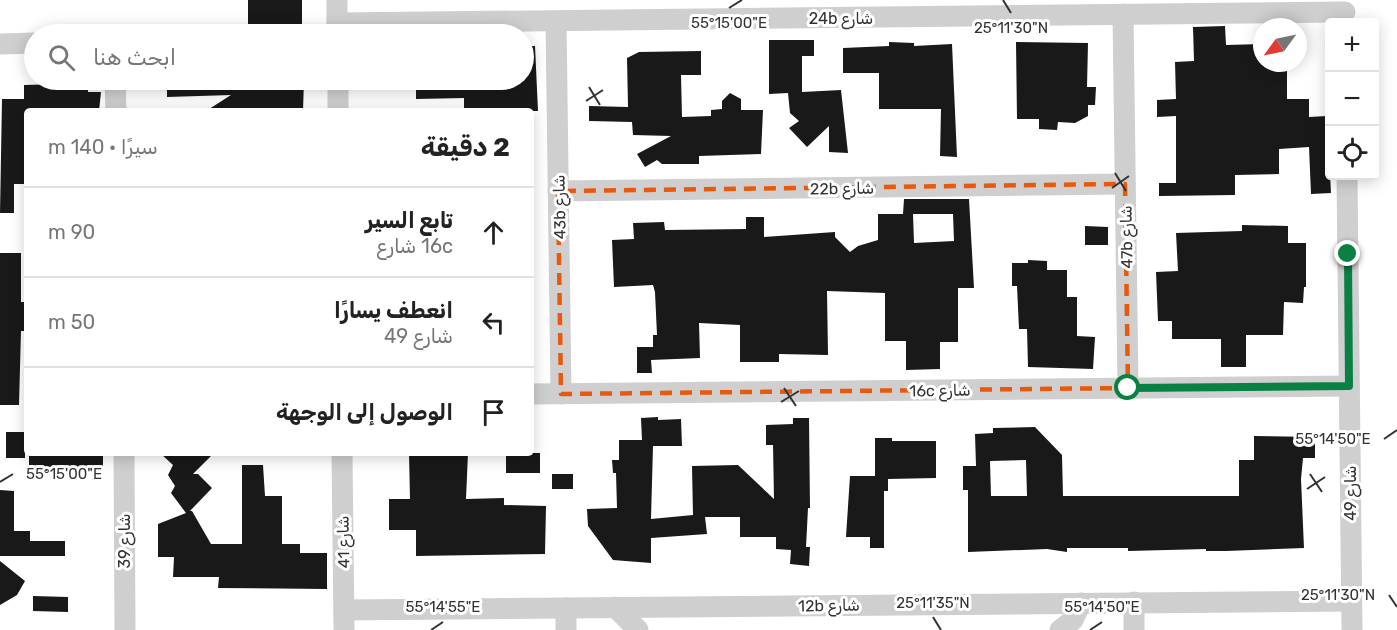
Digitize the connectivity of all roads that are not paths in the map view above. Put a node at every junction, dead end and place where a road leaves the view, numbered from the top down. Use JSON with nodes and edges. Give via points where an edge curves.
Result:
{"nodes":[{"id":1,"x":337,"y":0,"type":"edge"},
{"id":2,"x":1345,"y":11,"type":"edge"},
{"id":3,"x":1123,"y":14,"type":"junction"},
{"id":4,"x":556,"y":21,"type":"junction"},
{"id":5,"x":337,"y":24,"type":"edge"},
{"id":6,"x":474,"y":24,"type":"edge"},
{"id":7,"x":24,"y":43,"type":"edge"},
{"id":8,"x":0,"y":44,"type":"edge"},
{"id":9,"x":115,"y":90,"type":"edge"},
{"id":10,"x":338,"y":90,"type":"edge"},
{"id":11,"x":116,"y":108,"type":"edge"},
{"id":12,"x":338,"y":108,"type":"edge"},
{"id":13,"x":1347,"y":180,"type":"edge"},
{"id":14,"x":1125,"y":184,"type":"junction"},
{"id":15,"x":558,"y":191,"type":"junction"},
{"id":16,"x":1349,"y":386,"type":"junction"},
{"id":17,"x":1128,"y":388,"type":"junction"},
{"id":18,"x":534,"y":394,"type":"edge"},
{"id":19,"x":561,"y":394,"type":"junction"},
{"id":20,"x":124,"y":456,"type":"edge"},
{"id":21,"x":342,"y":456,"type":"edge"},
{"id":22,"x":1351,"y":601,"type":"junction"},
{"id":23,"x":1134,"y":602,"type":"junction"},
{"id":24,"x":1081,"y":603,"type":"junction"},
{"id":25,"x":615,"y":607,"type":"junction"},
{"id":26,"x":566,"y":608,"type":"junction"},
{"id":27,"x":344,"y":620,"type":"edge"},
{"id":28,"x":125,"y":630,"type":"edge"},
{"id":29,"x":566,"y":630,"type":"edge"},
{"id":30,"x":638,"y":630,"type":"edge"},
{"id":31,"x":1060,"y":630,"type":"edge"},
{"id":32,"x":1134,"y":630,"type":"edge"},
{"id":33,"x":1352,"y":630,"type":"edge"}],
"edges":[{"from":1,"to":5,"type":"street"},
{"from":2,"to":3,"type":"street","name":"24b شارع"},
{"from":3,"to":4,"type":"street","name":"24b شارع"},
{"from":3,"to":14,"type":"street","name":"47b شارع"},
{"from":4,"to":6,"type":"street","name":"24b شارع"},
{"from":4,"to":15,"type":"street","name":"43b شارع"},
{"from":7,"to":8,"type":"street"},
{"from":9,"to":11,"type":"street"},
{"from":10,"to":12,"type":"street"},
{"from":13,"to":16,"type":"street","name":"شارع 49"},
{"from":14,"to":15,"type":"street","name":"22b شارع"},
{"from":14,"to":17,"type":"street","name":"47b شارع"},
{"from":15,"to":19,"type":"street","name":"43b شارع"},
{"from":16,"to":17,"type":"street","name":"16c شارع"},
{"from":16,"to":22,"type":"street","name":"شارع 49"},
{"from":17,"to":19,"type":"street","name":"16c شارع"},
{"from":18,"to":19,"type":"street","name":"16c شارع"},
{"from":20,"to":28,"type":"street","name":"شارع 39"},
{"from":21,"to":27,"type":"street","name":"شارع 41"},
{"from":22,"to":23,"type":"street","name":"12b شارع"},
{"from":22,"to":33,"type":"street","name":"شارع 49"},
{"from":23,"to":24,"type":"street","name":"12b شارع"},
{"from":23,"to":32,"type":"street"},
{"from":24,"to":25,"type":"street","name":"12b شارع"},
{"from":24,"to":31,"type":"street","via":[[1073,620]]},
{"from":25,"to":26,"type":"street","name":"12b شارع"},
{"from":25,"to":30,"type":"street"},
{"from":26,"to":27,"type":"street","name":"12b شارع"},
{"from":26,"to":29,"type":"street"}]}
